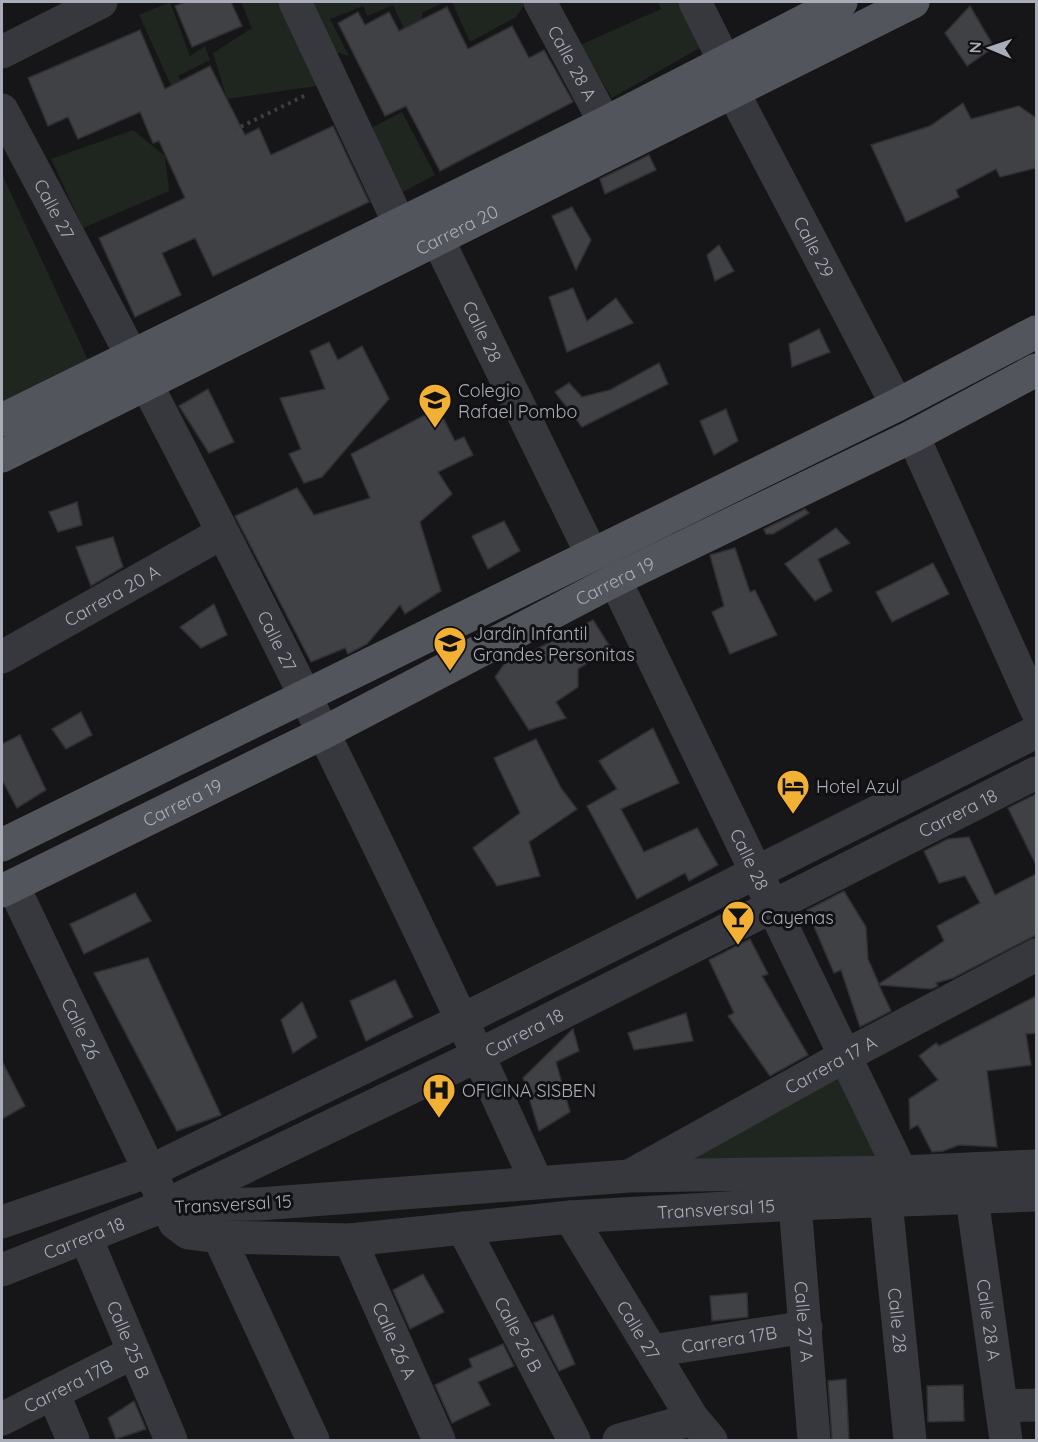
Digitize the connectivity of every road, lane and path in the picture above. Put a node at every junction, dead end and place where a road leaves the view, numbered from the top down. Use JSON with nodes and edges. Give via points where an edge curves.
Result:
{"nodes":[{"id":1,"x":101,"y":2,"type":"edge"},
{"id":2,"x":294,"y":2,"type":"edge"},
{"id":3,"x":540,"y":2,"type":"edge"},
{"id":4,"x":695,"y":2,"type":"edge"},
{"id":5,"x":841,"y":2,"type":"edge"},
{"id":6,"x":914,"y":2,"type":"edge"},
{"id":7,"x":2,"y":52,"type":"edge"},
{"id":8,"x":728,"y":75,"type":"junction"},
{"id":9,"x":332,"y":82,"type":"junction"},
{"id":10,"x":2,"y":110,"type":"edge"},
{"id":11,"x":605,"y":123,"type":"junction"},
{"id":12,"x":234,"y":130,"type":"dead end"},
{"id":13,"x":400,"y":225,"type":"junction"},
{"id":14,"x":437,"y":238,"type":"junction"},
{"id":15,"x":1036,"y":332,"type":"edge"},
{"id":16,"x":139,"y":370,"type":"junction"},
{"id":17,"x":1036,"y":370,"type":"edge"},
{"id":18,"x":897,"y":405,"type":"junction"},
{"id":19,"x":2,"y":420,"type":"edge"},
{"id":20,"x":913,"y":436,"type":"junction"},
{"id":21,"x":2,"y":456,"type":"edge"},
{"id":22,"x":222,"y":533,"type":"junction"},
{"id":23,"x":591,"y":553,"type":"junction"},
{"id":24,"x":615,"y":580,"type":"junction"},
{"id":25,"x":2,"y":657,"type":"edge"},
{"id":26,"x":305,"y":694,"type":"junction"},
{"id":27,"x":1036,"y":709,"type":"edge"},
{"id":28,"x":325,"y":732,"type":"junction"},
{"id":29,"x":1036,"y":732,"type":"edge"},
{"id":30,"x":1036,"y":773,"type":"edge"},
{"id":31,"x":2,"y":845,"type":"edge"},
{"id":32,"x":756,"y":873,"type":"junction"},
{"id":33,"x":7,"y":888,"type":"edge"},
{"id":34,"x":773,"y":906,"type":"junction"},
{"id":35,"x":1036,"y":956,"type":"edge"},
{"id":36,"x":462,"y":1020,"type":"junction"},
{"id":37,"x":479,"y":1054,"type":"junction"},
{"id":38,"x":845,"y":1056,"type":"junction"},
{"id":39,"x":1036,"y":1152,"type":"edge"},
{"id":40,"x":1036,"y":1166,"type":"edge"},
{"id":41,"x":1002,"y":1167,"type":"junction"},
{"id":42,"x":150,"y":1171,"type":"junction"},
{"id":43,"x":901,"y":1172,"type":"junction"},
{"id":44,"x":629,"y":1176,"type":"junction"},
{"id":45,"x":536,"y":1181,"type":"junction"},
{"id":46,"x":1036,"y":1195,"type":"edge"},
{"id":47,"x":972,"y":1198,"type":"junction"},
{"id":48,"x":886,"y":1201,"type":"junction"},
{"id":49,"x":795,"y":1204,"type":"junction"},
{"id":50,"x":166,"y":1205,"type":"junction"},
{"id":51,"x":570,"y":1217,"type":"junction"},
{"id":52,"x":2,"y":1222,"type":"edge"},
{"id":53,"x":463,"y":1228,"type":"junction"},
{"id":54,"x":219,"y":1237,"type":"junction"},
{"id":55,"x":86,"y":1238,"type":"junction"},
{"id":56,"x":350,"y":1240,"type":"junction"},
{"id":57,"x":2,"y":1270,"type":"edge"},
{"id":58,"x":806,"y":1327,"type":"junction"},
{"id":59,"x":651,"y":1351,"type":"junction"},
{"id":60,"x":134,"y":1352,"type":"junction"},
{"id":61,"x":53,"y":1393,"type":"junction"},
{"id":62,"x":1036,"y":1405,"type":"edge"},
{"id":63,"x":1002,"y":1406,"type":"junction"},
{"id":64,"x":2,"y":1419,"type":"edge"},
{"id":65,"x":702,"y":1430,"type":"edge"},
{"id":66,"x":73,"y":1440,"type":"edge"},
{"id":67,"x":171,"y":1440,"type":"edge"},
{"id":68,"x":313,"y":1440,"type":"edge"},
{"id":69,"x":439,"y":1440,"type":"edge"},
{"id":70,"x":574,"y":1440,"type":"edge"},
{"id":71,"x":619,"y":1440,"type":"edge"},
{"id":72,"x":814,"y":1440,"type":"edge"},
{"id":73,"x":910,"y":1440,"type":"edge"},
{"id":74,"x":1006,"y":1440,"type":"edge"}],
"edges":[{"from":1,"to":7,"type":"street"},
{"from":2,"to":9,"type":"street"},
{"from":3,"to":11,"type":"street","name":"Calle 28 A"},
{"from":4,"to":8,"type":"street","name":"Calle 29"},
{"from":5,"to":8,"type":"main road","name":"Carrera 20"},
{"from":6,"to":8,"type":"main road","name":"Carrera 20"},
{"from":8,"to":11,"type":"main road","name":"Carrera 20"},
{"from":8,"to":14,"type":"main road","name":"Carrera 20"},
{"from":8,"to":18,"type":"street","name":"Calle 29"},
{"from":9,"to":12,"type":"path"},
{"from":9,"to":13,"type":"street"},
{"from":10,"to":16,"type":"street","name":"Calle 27"},
{"from":11,"to":13,"type":"main road","name":"Carrera 20"},
{"from":13,"to":16,"type":"main road","name":"Carrera 20"},
{"from":14,"to":16,"type":"main road","name":"Carrera 20"},
{"from":14,"to":23,"type":"street","name":"Calle 28"},
{"from":15,"to":18,"type":"main road","name":"Carrera 19"},
{"from":16,"to":19,"type":"main road","name":"Carrera 20"},
{"from":16,"to":21,"type":"main road","name":"Carrera 20"},
{"from":16,"to":22,"type":"street","name":"Calle 27"},
{"from":17,"to":20,"type":"main road","name":"Carrera 19"},
{"from":18,"to":23,"type":"main road","name":"Carrera 19"},
{"from":20,"to":24,"type":"main road","name":"Carrera 19"},
{"from":20,"to":27,"type":"street"},
{"from":22,"to":25,"type":"street","name":"Carrera 20 A"},
{"from":22,"to":26,"type":"street","name":"Calle 27"},
{"from":23,"to":26,"type":"main road","name":"Carrera 19"},
{"from":24,"to":28,"type":"main road","name":"Carrera 19"},
{"from":24,"to":32,"type":"street","name":"Calle 28"},
{"from":26,"to":28,"type":"street","name":"Calle 27"},
{"from":26,"to":31,"type":"main road","name":"Carrera 19"},
{"from":28,"to":33,"type":"main road","name":"Carrera 19"},
{"from":28,"to":36,"type":"street","name":"Calle 27"},
{"from":29,"to":32,"type":"street","name":"Carrera 18"},
{"from":30,"to":34,"type":"street","name":"Carrera 18"},
{"from":32,"to":34,"type":"street","name":"Calle 28"},
{"from":32,"to":36,"type":"street","name":"Carrera 18"},
{"from":33,"to":42,"type":"street","name":"Calle 26"},
{"from":34,"to":37,"type":"street","name":"Carrera 18"},
{"from":34,"to":38,"type":"street","name":"Calle 28"},
{"from":35,"to":38,"type":"street","name":"Carrera 17 A"},
{"from":36,"to":37,"type":"street","name":"Calle 27"},
{"from":36,"to":42,"type":"street","name":"Carrera 18"},
{"from":37,"to":45,"type":"street","name":"Calle 27"},
{"from":37,"to":50,"type":"street","name":"Carrera 18"},
{"from":38,"to":43,"type":"street","name":"Calle 28"},
{"from":38,"to":44,"type":"street","name":"Carrera 17 A"},
{"from":39,"to":41,"type":"street"},
{"from":40,"to":41,"type":"street","name":"Transversal 15"},
{"from":41,"to":43,"type":"street","name":"Transversal 15"},
{"from":42,"to":50,"type":"street","name":"Calle 26"},
{"from":42,"to":52,"type":"street","name":"Carrera 18"},
{"from":43,"to":44,"type":"street","name":"Transversal 15"},
{"from":44,"to":45,"type":"street","name":"Transversal 15"},
{"from":45,"to":50,"type":"street","name":"Transversal 15","via":[[259,1204]]},
{"from":46,"to":47,"type":"street","name":"Transversal 15"},
{"from":47,"to":48,"type":"street","name":"Transversal 15"},
{"from":47,"to":63,"type":"street","name":"Calle 28 A"},
{"from":48,"to":49,"type":"street","name":"Transversal 15"},
{"from":48,"to":73,"type":"street","name":"Calle 28"},
{"from":49,"to":51,"type":"street","name":"Transversal 15"},
{"from":49,"to":58,"type":"street","name":"Calle 27 A"},
{"from":50,"to":54,"type":"street","name":"Transversal 15","via":[[175,1223],[188,1233]]},
{"from":50,"to":55,"type":"street","name":"Carrera 18"},
{"from":51,"to":53,"type":"street","name":"Transversal 15"},
{"from":51,"to":59,"type":"street","name":"Calle 27"},
{"from":53,"to":56,"type":"street","name":"Transversal 15"},
{"from":53,"to":70,"type":"street","name":"Calle 26 B"},
{"from":54,"to":56,"type":"street","name":"Transversal 15"},
{"from":54,"to":68,"type":"street"},
{"from":55,"to":57,"type":"street","name":"Carrera 18"},
{"from":55,"to":60,"type":"street","name":"Calle 25 B"},
{"from":56,"to":69,"type":"street","name":"Calle 26 A"},
{"from":58,"to":59,"type":"street","name":"Carrera 17B"},
{"from":58,"to":72,"type":"street","name":"Calle 27 A"},
{"from":59,"to":65,"type":"street","name":"Calle 27"},
{"from":60,"to":61,"type":"street","name":"Carrera 17B"},
{"from":60,"to":67,"type":"street","name":"Calle 25 B"},
{"from":61,"to":64,"type":"street","name":"Carrera 17B"},
{"from":61,"to":66,"type":"street"},
{"from":62,"to":63,"type":"street"},
{"from":63,"to":74,"type":"street","name":"Calle 28 A"},
{"from":65,"to":71,"type":"street"}]}
